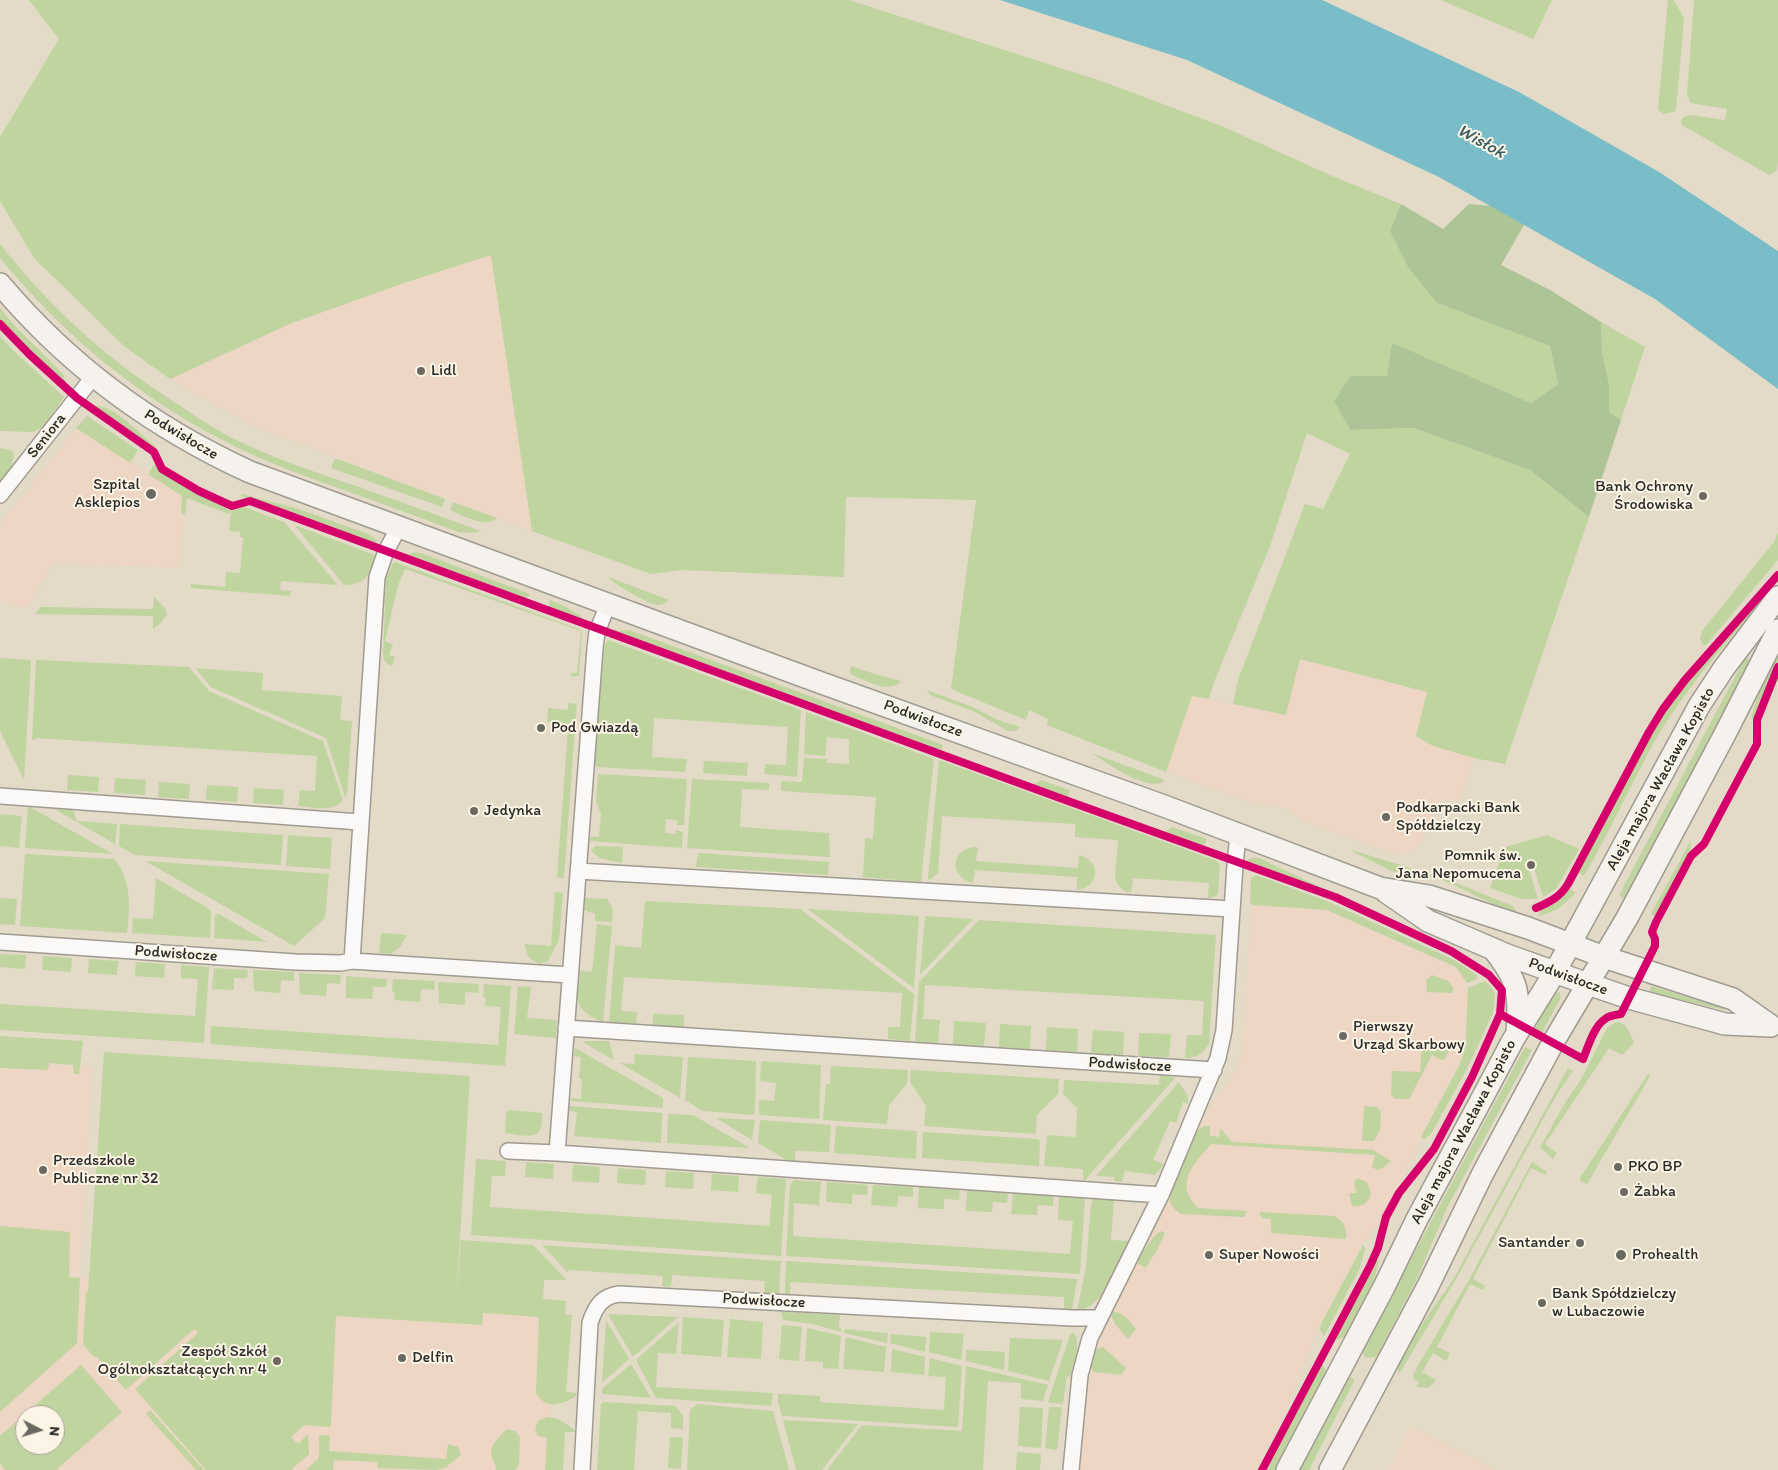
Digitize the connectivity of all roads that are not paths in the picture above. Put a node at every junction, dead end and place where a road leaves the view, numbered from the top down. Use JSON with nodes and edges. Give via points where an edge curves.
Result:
{"nodes":[{"id":1,"x":0,"y":284,"type":"edge"},
{"id":2,"x":94,"y":376,"type":"junction"},
{"id":3,"x":0,"y":496,"type":"edge"},
{"id":4,"x":399,"y":527,"type":"junction"},
{"id":5,"x":1778,"y":597,"type":"edge"},
{"id":6,"x":608,"y":604,"type":"junction"},
{"id":7,"x":1778,"y":630,"type":"edge"},
{"id":8,"x":0,"y":796,"type":"edge"},
{"id":9,"x":360,"y":822,"type":"junction"},
{"id":10,"x":1238,"y":834,"type":"junction"},
{"id":11,"x":578,"y":871,"type":"junction"},
{"id":12,"x":1380,"y":888,"type":"junction"},
{"id":13,"x":1232,"y":909,"type":"junction"},
{"id":14,"x":0,"y":942,"type":"edge"},
{"id":15,"x":1571,"y":943,"type":"junction"},
{"id":16,"x":1493,"y":949,"type":"junction"},
{"id":17,"x":1604,"y":957,"type":"junction"},
{"id":18,"x":352,"y":961,"type":"junction"},
{"id":19,"x":1555,"y":972,"type":"junction"},
{"id":20,"x":570,"y":975,"type":"junction"},
{"id":21,"x":1588,"y":984,"type":"junction"},
{"id":22,"x":1774,"y":1026,"type":"edge"},
{"id":23,"x":566,"y":1028,"type":"junction"},
{"id":24,"x":1517,"y":1035,"type":"junction"},
{"id":25,"x":1214,"y":1070,"type":"junction"},
{"id":26,"x":508,"y":1151,"type":"dead end"},
{"id":27,"x":557,"y":1153,"type":"junction"},
{"id":28,"x":1161,"y":1195,"type":"junction"},
{"id":29,"x":1100,"y":1318,"type":"junction"},
{"id":30,"x":582,"y":1470,"type":"edge"},
{"id":31,"x":1071,"y":1470,"type":"edge"},
{"id":32,"x":1288,"y":1470,"type":"edge"},
{"id":33,"x":1330,"y":1470,"type":"edge"}],
"edges":[{"from":1,"to":2,"type":"street","name":"Podwisłocze","via":[[18,306]]},
{"from":2,"to":3,"type":"street","name":"Seniora"},
{"from":2,"to":4,"type":"street","name":"Podwisłocze","via":[[179,436],[222,459],[284,486]]},
{"from":4,"to":6,"type":"street","name":"Podwisłocze"},
{"from":4,"to":9,"type":"street","via":[[377,577]]},
{"from":5,"to":15,"type":"street","name":"Aleja majora Wacława Kopisto","via":[[1699,706]]},
{"from":6,"to":10,"type":"street","name":"Podwisłocze"},
{"from":6,"to":11,"type":"street","via":[[597,632],[595,648]]},
{"from":7,"to":17,"type":"street","name":"Aleja majora Wacława Kopisto","via":[[1707,769]]},
{"from":8,"to":9,"type":"street"},
{"from":9,"to":18,"type":"street"},
{"from":10,"to":12,"type":"street","name":"Podwisłocze"},
{"from":10,"to":13,"type":"street"},
{"from":11,"to":13,"type":"street"},
{"from":11,"to":20,"type":"street"},
{"from":12,"to":15,"type":"street","name":"Podwisłocze","via":[[1429,896]]},
{"from":12,"to":16,"type":"street","name":"Podwisłocze","via":[[1428,920]]},
{"from":13,"to":25,"type":"street","via":[[1224,1030]]},
{"from":14,"to":18,"type":"street","name":"Podwisłocze","via":[[295,962]]},
{"from":15,"to":17,"type":"street","name":"Podwisłocze"},
{"from":15,"to":19,"type":"street","name":"Aleja majora Wacława Kopisto"},
{"from":16,"to":19,"type":"street","name":"Podwisłocze"},
{"from":16,"to":24,"type":"street","via":[[1510,971],[1517,991]]},
{"from":17,"to":21,"type":"street","name":"Aleja majora Wacława Kopisto"},
{"from":17,"to":22,"type":"street","name":"Podwisłocze","via":[[1733,999]]},
{"from":18,"to":20,"type":"street","name":"Podwisłocze"},
{"from":19,"to":21,"type":"street","name":"Podwisłocze"},
{"from":19,"to":24,"type":"street","name":"Aleja majora Wacława Kopisto"},
{"from":20,"to":23,"type":"street"},
{"from":21,"to":22,"type":"street","name":"Podwisłocze","via":[[1725,1024]]},
{"from":21,"to":33,"type":"street","name":"Aleja majora Wacława Kopisto","via":[[1483,1174],[1428,1286]]},
{"from":23,"to":25,"type":"street","name":"Podwisłocze"},
{"from":23,"to":27,"type":"street"},
{"from":24,"to":32,"type":"street","name":"Aleja majora Wacława Kopisto"},
{"from":25,"to":28,"type":"street"},
{"from":26,"to":27,"type":"street"},
{"from":27,"to":28,"type":"street"},
{"from":28,"to":29,"type":"street"},
{"from":29,"to":30,"type":"street","name":"Podwisłocze","via":[[612,1295],[599,1302],[590,1322]]},
{"from":29,"to":31,"type":"street","via":[[1090,1338],[1080,1376]]}]}
